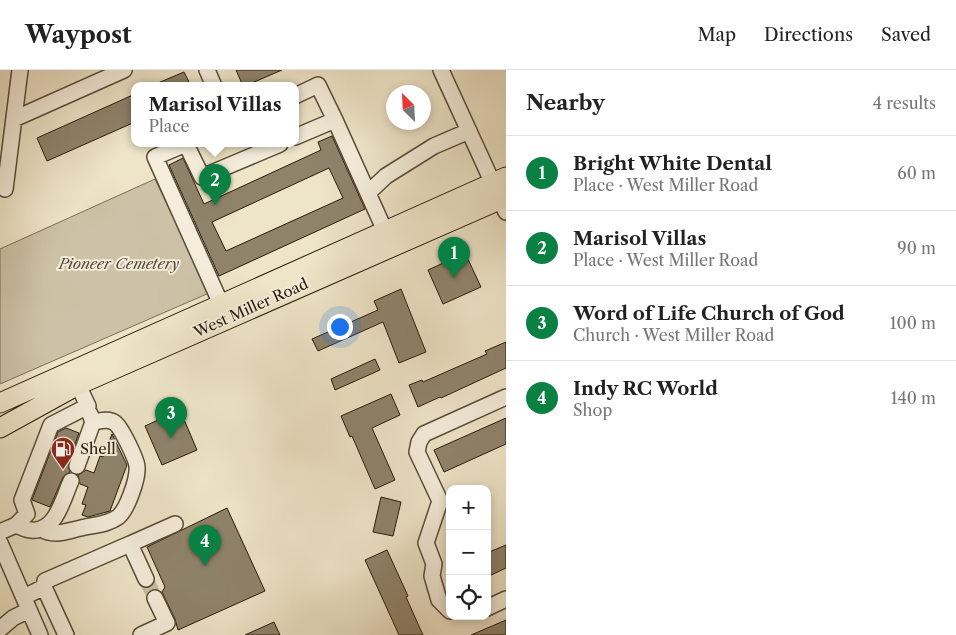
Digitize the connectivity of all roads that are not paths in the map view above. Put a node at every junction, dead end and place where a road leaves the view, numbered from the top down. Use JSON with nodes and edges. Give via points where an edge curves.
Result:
{"nodes":[{"id":1,"x":20,"y":70,"type":"edge"},
{"id":2,"x":124,"y":70,"type":"edge"},
{"id":3,"x":207,"y":70,"type":"edge"},
{"id":4,"x":441,"y":70,"type":"edge"},
{"id":5,"x":212,"y":82,"type":"edge"},
{"id":6,"x":299,"y":94,"type":"edge"},
{"id":7,"x":14,"y":119,"type":"junction"},
{"id":8,"x":335,"y":120,"type":"junction"},
{"id":9,"x":469,"y":131,"type":"junction"},
{"id":10,"x":299,"y":135,"type":"edge"},
{"id":11,"x":180,"y":147,"type":"edge"},
{"id":12,"x":188,"y":147,"type":"edge"},
{"id":13,"x":273,"y":147,"type":"edge"},
{"id":14,"x":5,"y":189,"type":"dead end"},
{"id":15,"x":368,"y":193,"type":"junction"},
{"id":16,"x":502,"y":194,"type":"edge"},
{"id":17,"x":385,"y":231,"type":"junction"},
{"id":18,"x":221,"y":304,"type":"junction"},
{"id":19,"x":78,"y":385,"type":"junction"},
{"id":20,"x":506,"y":396,"type":"edge"},
{"id":21,"x":0,"y":403,"type":"edge"},
{"id":22,"x":88,"y":406,"type":"junction"},
{"id":23,"x":93,"y":422,"type":"junction"},
{"id":24,"x":0,"y":428,"type":"edge"},
{"id":25,"x":77,"y":466,"type":"dead end"},
{"id":26,"x":71,"y":481,"type":"dead end"},
{"id":27,"x":174,"y":524,"type":"dead end"},
{"id":28,"x":16,"y":525,"type":"junction"},
{"id":29,"x":41,"y":529,"type":"junction"},
{"id":30,"x":0,"y":532,"type":"edge"},
{"id":31,"x":0,"y":543,"type":"edge"},
{"id":32,"x":130,"y":544,"type":"junction"},
{"id":33,"x":146,"y":578,"type":"tunnel mouth"},
{"id":34,"x":44,"y":587,"type":"junction"},
{"id":35,"x":155,"y":598,"type":"tunnel mouth"},
{"id":36,"x":506,"y":599,"type":"edge"},
{"id":37,"x":26,"y":603,"type":"junction"},
{"id":38,"x":446,"y":606,"type":"edge"},
{"id":39,"x":491,"y":606,"type":"edge"},
{"id":40,"x":0,"y":629,"type":"edge"},
{"id":41,"x":40,"y":635,"type":"edge"},
{"id":42,"x":66,"y":635,"type":"edge"},
{"id":43,"x":141,"y":635,"type":"edge"}],
"edges":[{"from":1,"to":7,"type":"street"},
{"from":2,"to":7,"type":"street"},
{"from":3,"to":5,"type":"street"},
{"from":4,"to":9,"type":"street"},
{"from":6,"to":8,"type":"street","via":[[318,85]]},
{"from":7,"to":14,"type":"street"},
{"from":8,"to":10,"type":"street"},
{"from":8,"to":15,"type":"street"},
{"from":9,"to":15,"type":"street","via":[[434,146],[386,176]]},
{"from":9,"to":16,"type":"street"},
{"from":11,"to":18,"type":"street","via":[[155,157]]},
{"from":12,"to":13,"type":"street","via":[[202,177]]},
{"from":15,"to":17,"type":"street"},
{"from":16,"to":17,"type":"main road","name":"West Miller Road"},
{"from":16,"to":19,"type":"main road","name":"West Miller Road"},
{"from":17,"to":18,"type":"main road","name":"West Miller Road"},
{"from":18,"to":21,"type":"main road","name":"West Miller Road"},
{"from":19,"to":22,"type":"street"},
{"from":19,"to":24,"type":"main road","name":"West Miller Road"},
{"from":20,"to":38,"type":"street","via":[[424,434],[419,442],[417,452],[440,501],[426,543],[434,564],[432,576],[439,600]]},
{"from":22,"to":23,"type":"street"},
{"from":22,"to":28,"type":"street","via":[[51,425],[22,500],[26,514]]},
{"from":23,"to":25,"type":"street"},
{"from":23,"to":29,"type":"street","via":[[115,422],[133,456],[137,466],[136,480],[127,503],[119,516],[102,524],[58,534],[48,534]]},
{"from":26,"to":29,"type":"street","via":[[54,520]]},
{"from":27,"to":32,"type":"street"},
{"from":28,"to":29,"type":"street","via":[[31,530]]},
{"from":28,"to":30,"type":"street"},
{"from":31,"to":37,"type":"street"},
{"from":32,"to":33,"type":"street"},
{"from":32,"to":34,"type":"street","via":[[45,581]]},
{"from":34,"to":37,"type":"street"},
{"from":34,"to":42,"type":"street"},
{"from":35,"to":43,"type":"street","via":[[166,623]]},
{"from":36,"to":39,"type":"street"},
{"from":37,"to":40,"type":"street"},
{"from":37,"to":41,"type":"street"}]}
